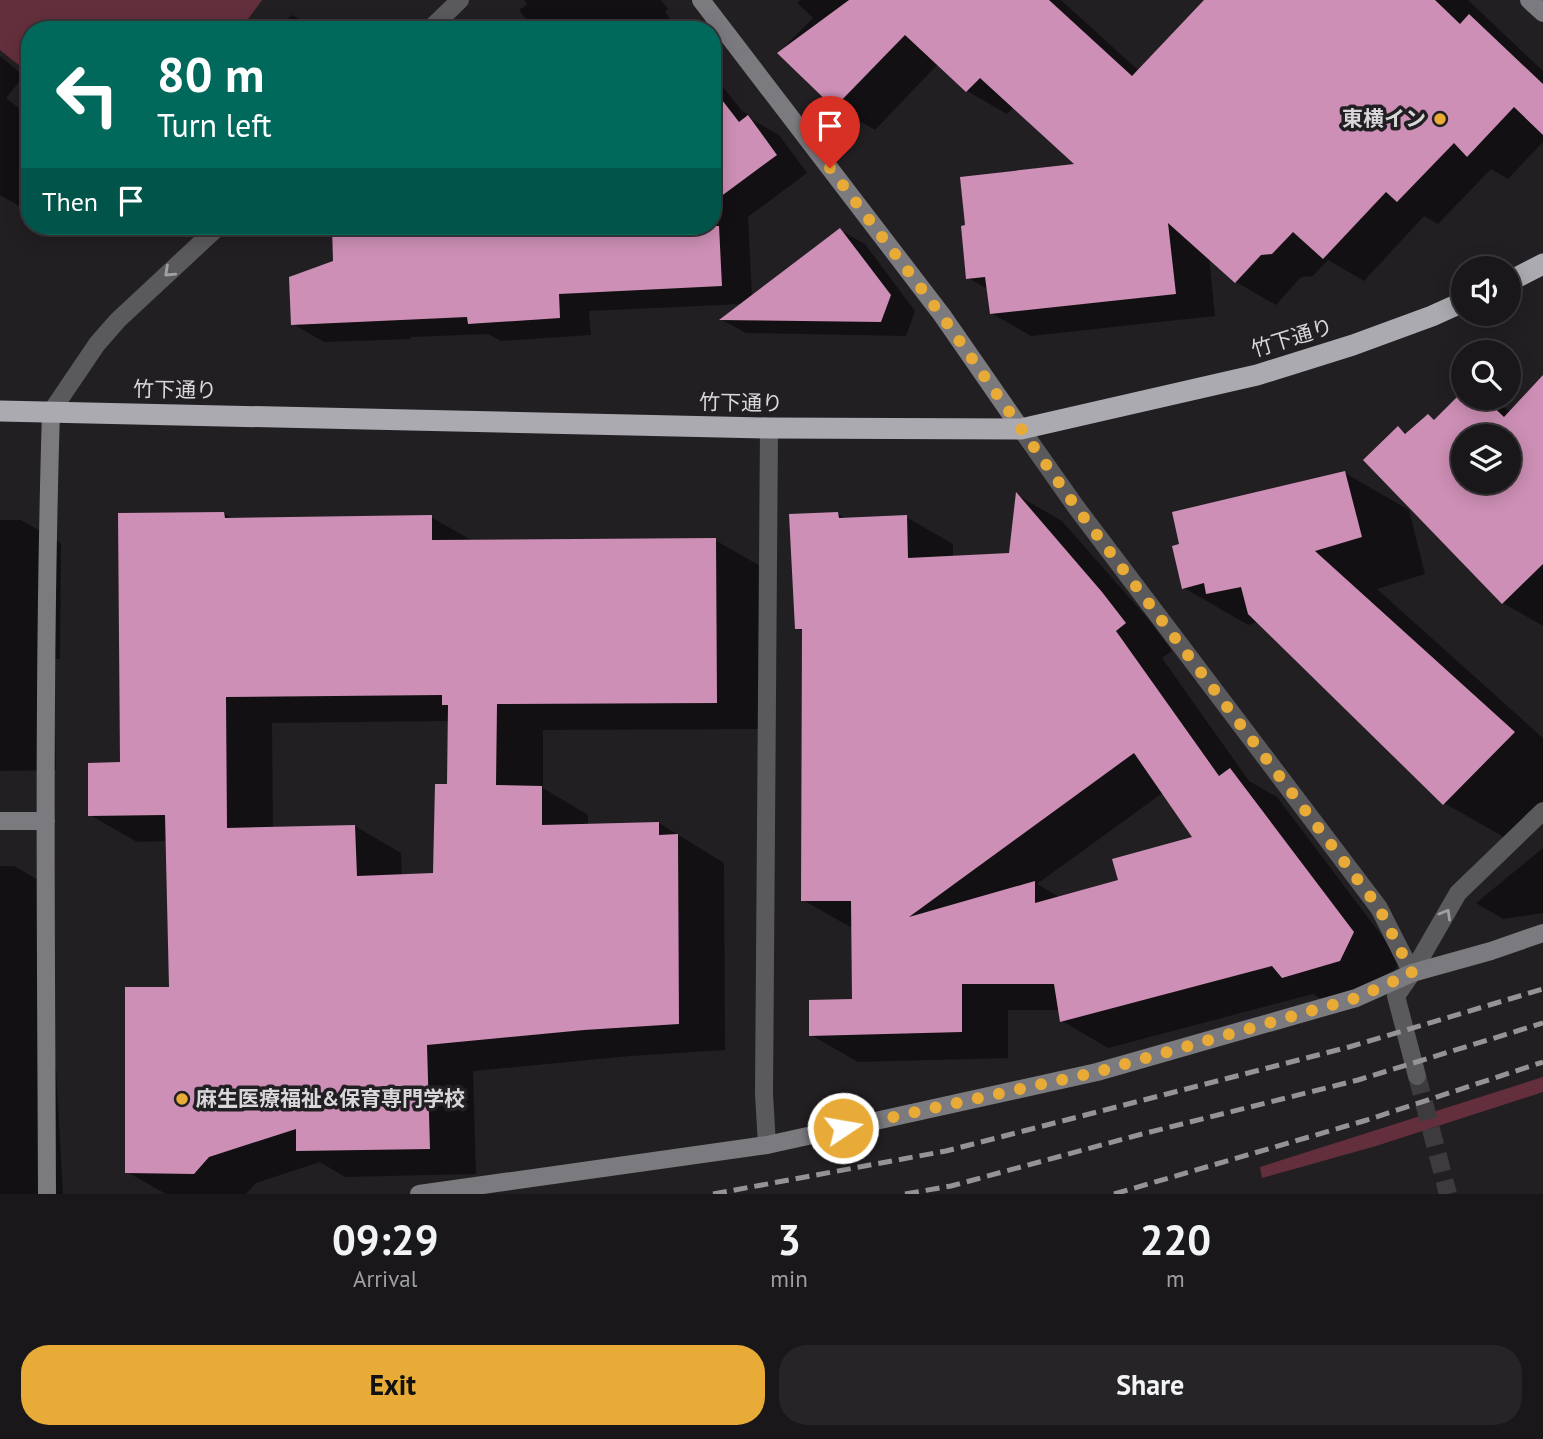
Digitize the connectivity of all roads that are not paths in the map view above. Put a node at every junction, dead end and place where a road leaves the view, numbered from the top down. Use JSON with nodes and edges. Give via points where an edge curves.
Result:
{"nodes":[{"id":1,"x":460,"y":0,"type":"edge"},
{"id":2,"x":701,"y":0,"type":"edge"},
{"id":3,"x":1529,"y":0,"type":"edge"},
{"id":4,"x":1543,"y":13,"type":"edge"},
{"id":5,"x":438,"y":21,"type":"edge"},
{"id":6,"x":717,"y":21,"type":"edge"},
{"id":7,"x":721,"y":26,"type":"edge"},
{"id":8,"x":209,"y":235,"type":"edge"},
{"id":9,"x":1543,"y":264,"type":"edge"},
{"id":10,"x":1521,"y":275,"type":"edge"},
{"id":11,"x":1451,"y":307,"type":"edge"},
{"id":12,"x":0,"y":411,"type":"edge"},
{"id":13,"x":51,"y":412,"type":"junction"},
{"id":14,"x":769,"y":428,"type":"junction"},
{"id":15,"x":1021,"y":429,"type":"junction"},
{"id":16,"x":1543,"y":811,"type":"edge"},
{"id":17,"x":0,"y":821,"type":"edge"},
{"id":18,"x":46,"y":821,"type":"junction"},
{"id":19,"x":1543,"y":933,"type":"edge"},
{"id":20,"x":1412,"y":973,"type":"junction"},
{"id":21,"x":1417,"y":1076,"type":"tunnel mouth"},
{"id":22,"x":767,"y":1145,"type":"junction"},
{"id":23,"x":47,"y":1194,"type":"edge"},
{"id":24,"x":419,"y":1194,"type":"edge"}],
"edges":[{"from":1,"to":5,"type":"street"},
{"from":2,"to":6,"type":"street"},
{"from":3,"to":4,"type":"street"},
{"from":7,"to":15,"type":"street","via":[[942,316]]},
{"from":8,"to":13,"type":"street","one_way":true,"via":[[118,320]]},
{"from":9,"to":10,"type":"highway"},
{"from":11,"to":15,"type":"highway","name":"竹下通り","via":[[1257,375]]},
{"from":12,"to":13,"type":"highway","name":"竹下通り"},
{"from":13,"to":14,"type":"highway","name":"竹下通り"},
{"from":13,"to":18,"type":"street"},
{"from":14,"to":15,"type":"highway","name":"竹下通り"},
{"from":14,"to":22,"type":"street"},
{"from":15,"to":20,"type":"street","via":[[1379,908]]},
{"from":20,"to":16,"type":"street","one_way":true,"via":[[1458,893]]},
{"from":17,"to":18,"type":"street"},
{"from":18,"to":23,"type":"street"},
{"from":19,"to":20,"type":"street"},
{"from":20,"to":21,"type":"street","via":[[1396,996]]},
{"from":20,"to":22,"type":"street","via":[[1356,998],[1097,1072]]},
{"from":22,"to":24,"type":"street"}]}
